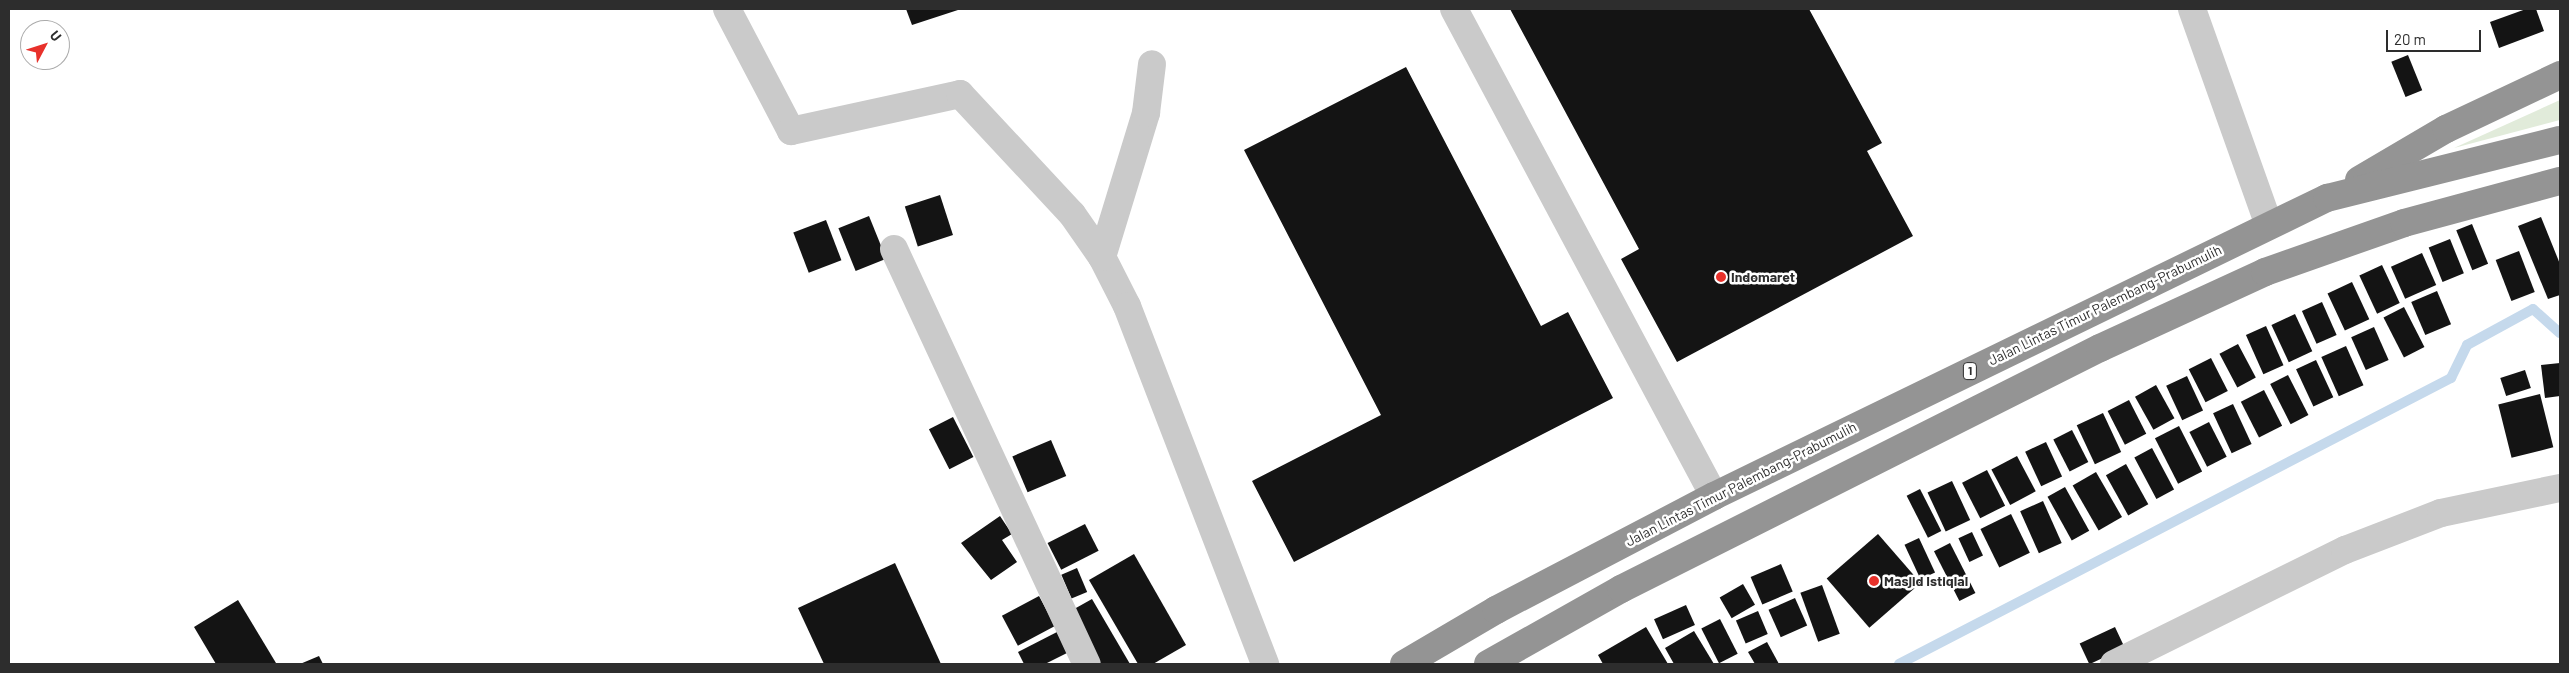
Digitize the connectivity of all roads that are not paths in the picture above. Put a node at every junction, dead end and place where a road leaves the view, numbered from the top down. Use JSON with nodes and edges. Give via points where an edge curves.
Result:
{"nodes":[{"id":1,"x":727,"y":9,"type":"edge"},
{"id":2,"x":1454,"y":9,"type":"edge"},
{"id":3,"x":2192,"y":9,"type":"edge"},
{"id":4,"x":1152,"y":64,"type":"dead end"},
{"id":5,"x":2560,"y":75,"type":"edge"},
{"id":6,"x":2560,"y":140,"type":"edge"},
{"id":7,"x":2560,"y":181,"type":"edge"},
{"id":8,"x":2327,"y":198,"type":"junction"},
{"id":9,"x":2269,"y":225,"type":"junction"},
{"id":10,"x":894,"y":249,"type":"dead end"},
{"id":11,"x":1102,"y":257,"type":"junction"},
{"id":12,"x":2560,"y":488,"type":"edge"},
{"id":13,"x":1714,"y":496,"type":"junction"},
{"id":14,"x":1087,"y":664,"type":"edge"},
{"id":15,"x":1265,"y":664,"type":"edge"},
{"id":16,"x":1404,"y":664,"type":"edge"},
{"id":17,"x":1488,"y":664,"type":"edge"},
{"id":18,"x":2114,"y":664,"type":"edge"}],
"edges":[{"from":1,"to":11,"type":"street","via":[[792,131],[960,94],[1072,214]]},
{"from":2,"to":13,"type":"street"},
{"from":3,"to":9,"type":"street"},
{"from":4,"to":11,"type":"street","via":[[1146,113]]},
{"from":5,"to":8,"type":"highway","via":[[2446,128]]},
{"from":6,"to":8,"type":"highway","name":"Jalan Lintas Timur Palembang-Prabumulih","number":"1"},
{"from":7,"to":17,"type":"highway","via":[[2404,223],[2265,272],[2100,348],[1630,585]]},
{"from":8,"to":9,"type":"highway","name":"Jalan Lintas Timur Palembang-Prabumulih","number":"1"},
{"from":9,"to":13,"type":"highway","name":"Jalan Lintas Timur Palembang-Prabumulih","number":"1"},
{"from":10,"to":14,"type":"street"},
{"from":11,"to":15,"type":"street","via":[[1127,306]]},
{"from":12,"to":18,"type":"street","via":[[2442,512],[2345,550]]},
{"from":13,"to":16,"type":"highway","name":"Jalan Lintas Timur Palembang-Prabumulih","number":"1","via":[[1496,610]]}]}
